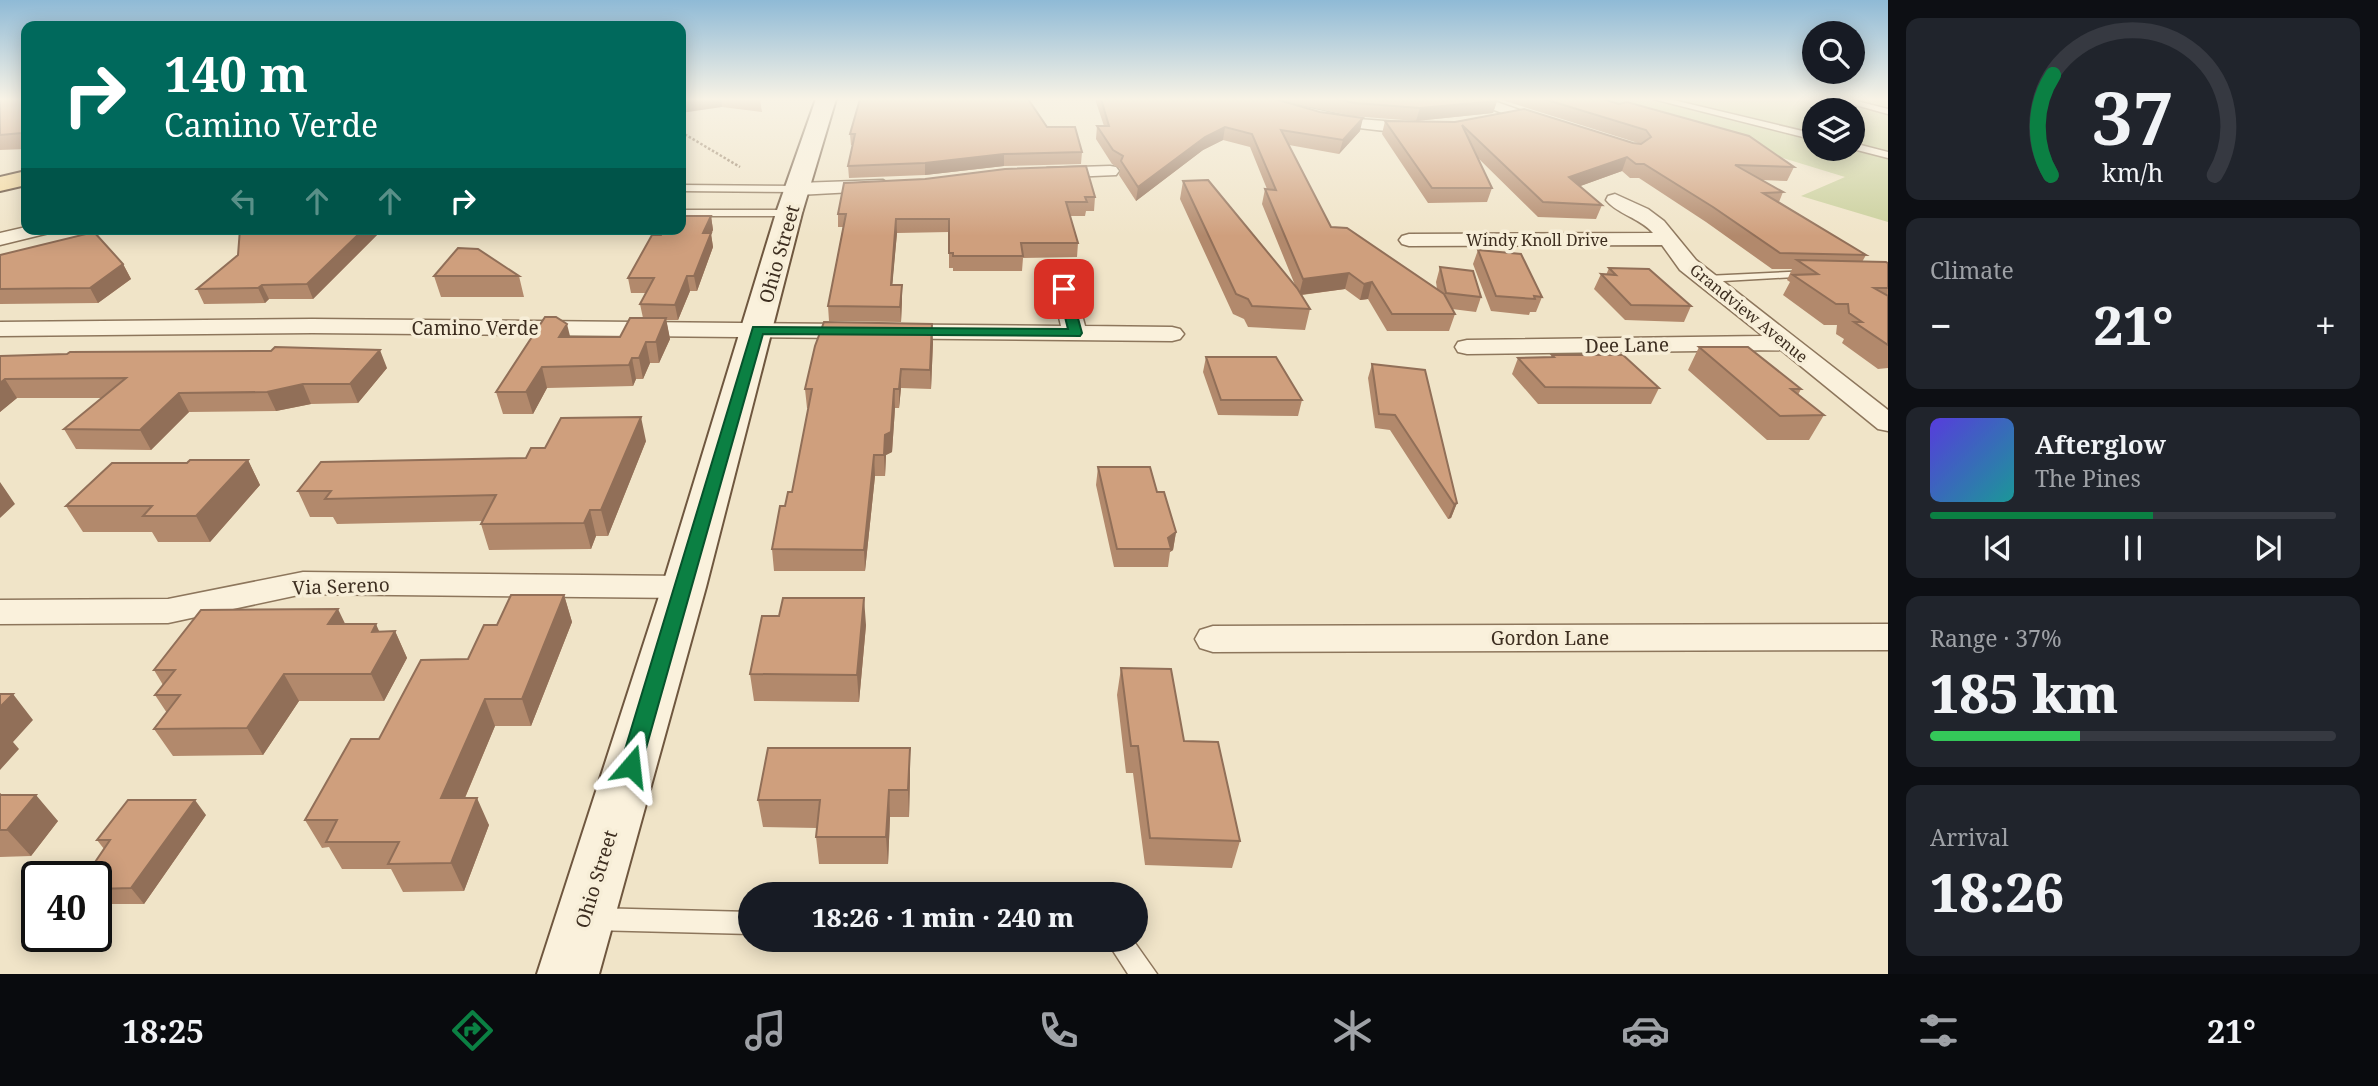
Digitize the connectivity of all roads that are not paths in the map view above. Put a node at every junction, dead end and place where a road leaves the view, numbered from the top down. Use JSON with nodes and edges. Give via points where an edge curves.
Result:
{"nodes":[{"id":1,"x":808,"y":144,"type":"edge"},
{"id":2,"x":1865,"y":149,"type":"edge"},
{"id":3,"x":1888,"y":155,"type":"edge"},
{"id":4,"x":21,"y":166,"type":"edge"},
{"id":5,"x":0,"y":171,"type":"edge"},
{"id":6,"x":1110,"y":171,"type":"dead end"},
{"id":7,"x":1031,"y":173,"type":"edge"},
{"id":8,"x":21,"y":179,"type":"edge"},
{"id":9,"x":0,"y":184,"type":"edge"},
{"id":10,"x":900,"y":185,"type":"edge"},
{"id":11,"x":686,"y":188,"type":"edge"},
{"id":12,"x":788,"y":197,"type":"junction"},
{"id":13,"x":1615,"y":200,"type":"dead end"},
{"id":14,"x":686,"y":212,"type":"edge"},
{"id":15,"x":21,"y":234,"type":"edge"},
{"id":16,"x":0,"y":239,"type":"edge"},
{"id":17,"x":1666,"y":239,"type":"junction"},
{"id":18,"x":1409,"y":240,"type":"dead end"},
{"id":19,"x":1060,"y":274,"type":"dead end"},
{"id":20,"x":1824,"y":274,"type":"edge"},
{"id":21,"x":1706,"y":279,"type":"junction"},
{"id":22,"x":0,"y":329,"type":"edge"},
{"id":23,"x":758,"y":330,"type":"junction"},
{"id":24,"x":1075,"y":333,"type":"junction"},
{"id":25,"x":1172,"y":334,"type":"dead end"},
{"id":26,"x":1786,"y":343,"type":"junction"},
{"id":27,"x":1467,"y":347,"type":"dead end"},
{"id":28,"x":1888,"y":423,"type":"edge"},
{"id":29,"x":684,"y":587,"type":"junction"},
{"id":30,"x":0,"y":612,"type":"edge"},
{"id":31,"x":1888,"y":637,"type":"edge"},
{"id":32,"x":1213,"y":639,"type":"dead end"},
{"id":33,"x":584,"y":919,"type":"junction"},
{"id":34,"x":738,"y":923,"type":"edge"},
{"id":35,"x":1130,"y":952,"type":"edge"},
{"id":36,"x":568,"y":974,"type":"edge"},
{"id":37,"x":1144,"y":974,"type":"edge"}],
"edges":[{"from":1,"to":12,"type":"street","name":"Ohio Street"},
{"from":2,"to":3,"type":"lane"},
{"from":4,"to":5,"type":"main road"},
{"from":6,"to":7,"type":"street"},
{"from":8,"to":9,"type":"main road"},
{"from":10,"to":12,"type":"street"},
{"from":11,"to":12,"type":"lane"},
{"from":12,"to":14,"type":"lane"},
{"from":12,"to":23,"type":"street","name":"Ohio Street"},
{"from":13,"to":17,"type":"street","name":"Grandview Avenue","via":[[1657,225]]},
{"from":15,"to":16,"type":"street"},
{"from":17,"to":18,"type":"street","name":"Windy Knoll Drive"},
{"from":17,"to":21,"type":"street","name":"Grandview Avenue"},
{"from":19,"to":24,"type":"street"},
{"from":20,"to":21,"type":"lane"},
{"from":21,"to":26,"type":"street","name":"Grandview Avenue"},
{"from":22,"to":23,"type":"street","name":"Camino Verde"},
{"from":23,"to":24,"type":"street","name":"Camino Verde"},
{"from":23,"to":29,"type":"street","name":"Ohio Street"},
{"from":24,"to":25,"type":"street","name":"Camino Verde"},
{"from":26,"to":27,"type":"street","name":"Dee Lane"},
{"from":26,"to":28,"type":"street","name":"Grandview Avenue"},
{"from":29,"to":30,"type":"street","name":"Via Sereno","via":[[303,583],[168,611]]},
{"from":29,"to":33,"type":"street","name":"Ohio Street"},
{"from":31,"to":32,"type":"street","name":"Gordon Lane"},
{"from":33,"to":34,"type":"lane"},
{"from":33,"to":36,"type":"street","name":"Ohio Street"},
{"from":35,"to":37,"type":"lane"}]}
